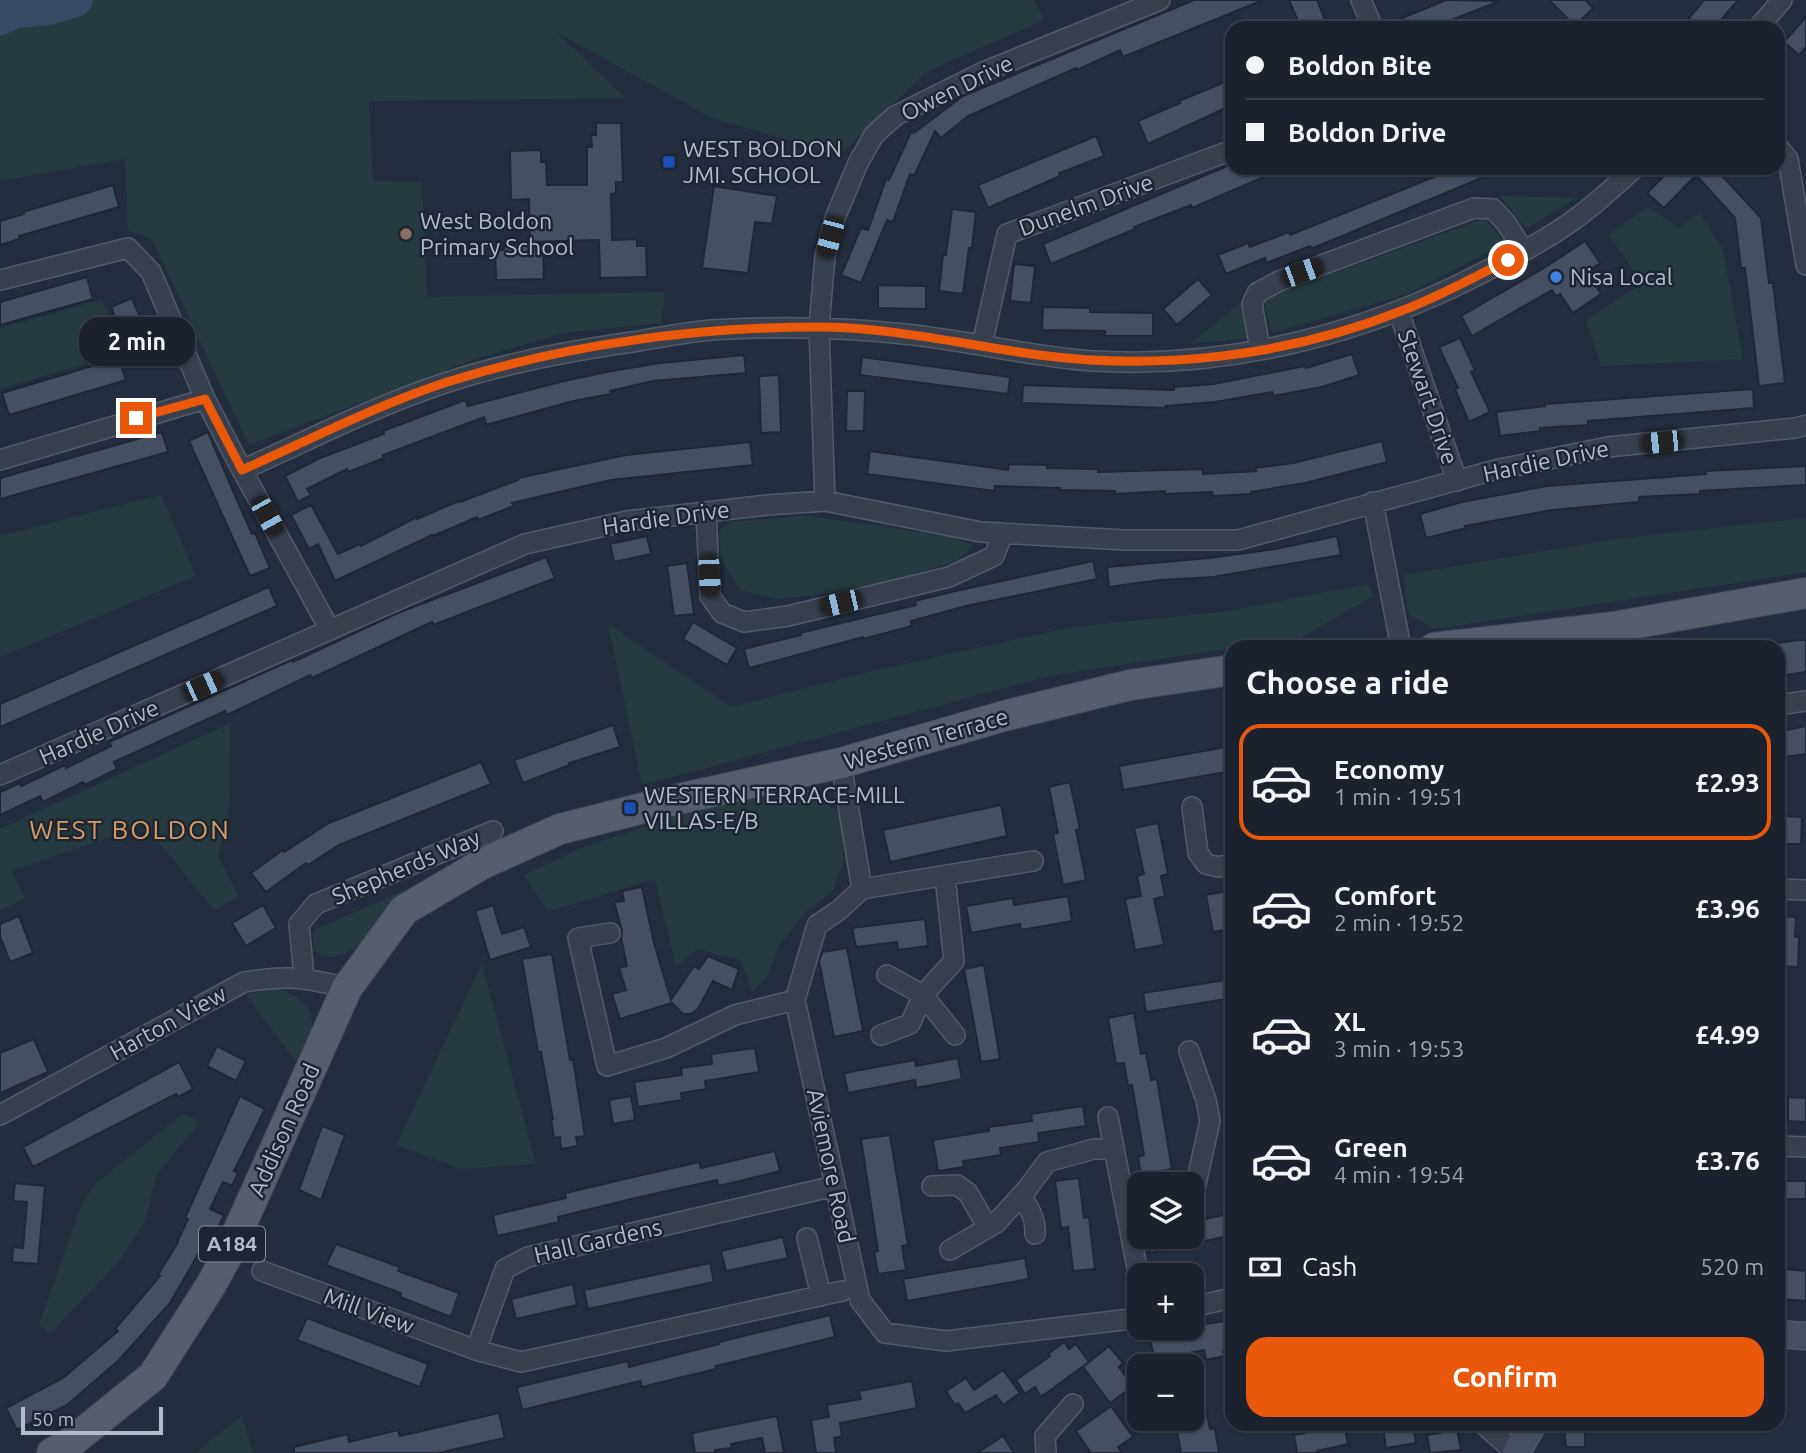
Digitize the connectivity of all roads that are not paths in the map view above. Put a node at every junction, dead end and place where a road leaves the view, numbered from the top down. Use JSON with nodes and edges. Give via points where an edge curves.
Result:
{"nodes":[{"id":1,"x":1361,"y":0,"type":"edge"},
{"id":2,"x":1782,"y":0,"type":"edge"},
{"id":3,"x":1149,"y":2,"type":"edge"},
{"id":4,"x":1370,"y":21,"type":"edge"},
{"id":5,"x":1764,"y":21,"type":"edge"},
{"id":6,"x":1225,"y":153,"type":"edge"},
{"id":7,"x":1785,"y":155,"type":"edge"},
{"id":8,"x":1627,"y":175,"type":"edge"},
{"id":9,"x":1524,"y":251,"type":"junction"},
{"id":10,"x":1806,"y":265,"type":"edge"},
{"id":11,"x":0,"y":280,"type":"edge"},
{"id":12,"x":1399,"y":312,"type":"junction"},
{"id":13,"x":819,"y":327,"type":"junction"},
{"id":14,"x":982,"y":345,"type":"junction"},
{"id":15,"x":1260,"y":349,"type":"junction"},
{"id":16,"x":205,"y":399,"type":"junction"},
{"id":17,"x":1806,"y":425,"type":"edge"},
{"id":18,"x":0,"y":460,"type":"edge"},
{"id":19,"x":242,"y":470,"type":"junction"},
{"id":20,"x":1457,"y":481,"type":"junction"},
{"id":21,"x":825,"y":501,"type":"junction"},
{"id":22,"x":1373,"y":502,"type":"junction"},
{"id":23,"x":705,"y":512,"type":"junction"},
{"id":24,"x":1003,"y":533,"type":"junction"},
{"id":25,"x":1806,"y":593,"type":"edge"},
{"id":26,"x":330,"y":629,"type":"junction"},
{"id":27,"x":1399,"y":640,"type":"edge"},
{"id":28,"x":1503,"y":640,"type":"edge"},
{"id":29,"x":1225,"y":671,"type":"edge"},
{"id":30,"x":1806,"y":701,"type":"edge"},
{"id":31,"x":1785,"y":704,"type":"edge"},
{"id":32,"x":841,"y":763,"type":"junction"},
{"id":33,"x":0,"y":775,"type":"edge"},
{"id":34,"x":1192,"y":807,"type":"dead end"},
{"id":35,"x":493,"y":831,"type":"dead end"},
{"id":36,"x":1033,"y":861,"type":"dead end"},
{"id":37,"x":1225,"y":865,"type":"edge"},
{"id":38,"x":945,"y":876,"type":"junction"},
{"id":39,"x":1785,"y":889,"type":"edge"},
{"id":40,"x":862,"y":890,"type":"junction"},
{"id":41,"x":1806,"y":890,"type":"edge"},
{"id":42,"x":610,"y":933,"type":"dead end"},
{"id":43,"x":887,"y":975,"type":"dead end"},
{"id":44,"x":304,"y":977,"type":"junction"},
{"id":45,"x":347,"y":988,"type":"junction"},
{"id":46,"x":923,"y":995,"type":"junction"},
{"id":47,"x":795,"y":1000,"type":"junction"},
{"id":48,"x":881,"y":1035,"type":"dead end"},
{"id":49,"x":955,"y":1035,"type":"dead end"},
{"id":50,"x":1189,"y":1051,"type":"dead end"},
{"id":51,"x":0,"y":1115,"type":"edge"},
{"id":52,"x":1108,"y":1117,"type":"dead end"},
{"id":53,"x":1785,"y":1146,"type":"edge"},
{"id":54,"x":1806,"y":1147,"type":"edge"},
{"id":55,"x":1113,"y":1149,"type":"junction"},
{"id":56,"x":1199,"y":1172,"type":"edge"},
{"id":57,"x":835,"y":1186,"type":"junction"},
{"id":58,"x":932,"y":1186,"type":"dead end"},
{"id":59,"x":1127,"y":1193,"type":"edge"},
{"id":60,"x":1021,"y":1197,"type":"junction"},
{"id":61,"x":988,"y":1228,"type":"junction"},
{"id":62,"x":1035,"y":1234,"type":"dead end"},
{"id":63,"x":807,"y":1238,"type":"dead end"},
{"id":64,"x":950,"y":1250,"type":"dead end"},
{"id":65,"x":262,"y":1271,"type":"dead end"},
{"id":66,"x":842,"y":1291,"type":"dead end"},
{"id":67,"x":821,"y":1296,"type":"junction"},
{"id":68,"x":1225,"y":1300,"type":"edge"},
{"id":69,"x":1204,"y":1304,"type":"edge"},
{"id":70,"x":1127,"y":1319,"type":"edge"},
{"id":71,"x":1785,"y":1334,"type":"edge"},
{"id":72,"x":1806,"y":1336,"type":"edge"},
{"id":73,"x":476,"y":1350,"type":"junction"},
{"id":74,"x":1073,"y":1404,"type":"dead end"},
{"id":75,"x":1491,"y":1431,"type":"edge"},
{"id":76,"x":1530,"y":1431,"type":"edge"},
{"id":77,"x":52,"y":1453,"type":"edge"},
{"id":78,"x":1046,"y":1453,"type":"edge"},
{"id":79,"x":1516,"y":1453,"type":"edge"}],
"edges":[{"from":1,"to":4,"type":"street"},
{"from":2,"to":5,"type":"street"},
{"from":3,"to":13,"type":"street","name":"Owen Drive","via":[[981,73],[895,116],[874,135],[835,219],[825,256]]},
{"from":6,"to":14,"type":"street","name":"Dunelm Drive","via":[[1007,234]]},
{"from":7,"to":10,"type":"street"},
{"from":8,"to":9,"type":"street","via":[[1577,218]]},
{"from":9,"to":12,"type":"street"},
{"from":9,"to":15,"type":"street","via":[[1493,209],[1474,208],[1257,293],[1252,304]]},
{"from":11,"to":16,"type":"street","via":[[128,248],[151,272]]},
{"from":12,"to":15,"type":"street","via":[[1322,337]]},
{"from":12,"to":20,"type":"street","name":"Stewart Drive"},
{"from":13,"to":14,"type":"street"},
{"from":13,"to":19,"type":"street","via":[[710,330],[529,361],[395,401]]},
{"from":13,"to":21,"type":"street","name":"Owen Drive"},
{"from":14,"to":15,"type":"street","via":[[1094,361],[1165,360]]},
{"from":16,"to":18,"type":"street"},
{"from":16,"to":19,"type":"street"},
{"from":17,"to":20,"type":"street","name":"Hardie Drive","via":[[1608,447]]},
{"from":19,"to":26,"type":"street"},
{"from":20,"to":22,"type":"street","name":"Hardie Drive"},
{"from":21,"to":23,"type":"street","name":"Hardie Drive"},
{"from":21,"to":24,"type":"street","name":"Hardie Drive"},
{"from":22,"to":24,"type":"street","name":"Hardie Drive","via":[[1238,540]]},
{"from":22,"to":27,"type":"street"},
{"from":23,"to":24,"type":"street","via":[[710,596],[722,613],[744,622],[949,578],[994,556]]},
{"from":23,"to":26,"type":"street","name":"Hardie Drive","via":[[626,521],[525,544]]},
{"from":25,"to":28,"type":"main road","via":[[1614,627]]},
{"from":26,"to":33,"type":"street","name":"Hardie Drive"},
{"from":29,"to":32,"type":"main road","name":"Western Terrace","number":"A184","via":[[1130,685]]},
{"from":30,"to":31,"type":"street"},
{"from":32,"to":40,"type":"street"},
{"from":32,"to":45,"type":"main road","name":"Western Terrace","number":"A184","via":[[560,829],[482,864],[404,910]]},
{"from":34,"to":37,"type":"street","via":[[1198,853],[1206,864]]},
{"from":35,"to":44,"type":"street","name":"Shepherds Way","via":[[316,904],[299,925]]},
{"from":36,"to":38,"type":"street"},
{"from":38,"to":40,"type":"street"},
{"from":38,"to":46,"type":"street","via":[[954,961]]},
{"from":39,"to":41,"type":"street"},
{"from":40,"to":47,"type":"street","name":"Aviemore Road","via":[[817,925]]},
{"from":42,"to":47,"type":"street","via":[[578,938],[606,1075],[735,1015]]},
{"from":43,"to":46,"type":"street"},
{"from":44,"to":45,"type":"street","name":"Harton View"},
{"from":44,"to":51,"type":"street","name":"Harton View","via":[[244,982]]},
{"from":45,"to":77,"type":"main road","name":"Addison Road","number":"A184","via":[[211,1285],[153,1376]]},
{"from":46,"to":48,"type":"street","via":[[910,1024]]},
{"from":46,"to":49,"type":"street"},
{"from":47,"to":57,"type":"street","name":"Aviemore Road"},
{"from":50,"to":56,"type":"street","via":[[1210,1121]]},
{"from":52,"to":55,"type":"street"},
{"from":53,"to":54,"type":"street"},
{"from":55,"to":59,"type":"street"},
{"from":55,"to":60,"type":"street","via":[[1094,1149],[1047,1162]]},
{"from":57,"to":70,"type":"street","name":"Aviemore Road","via":[[860,1300],[885,1333],[946,1341]]},
{"from":57,"to":73,"type":"street","name":"Hall Gardens","via":[[528,1257],[505,1269]]},
{"from":58,"to":61,"type":"street","via":[[957,1185],[968,1193]]},
{"from":60,"to":61,"type":"street"},
{"from":60,"to":62,"type":"street","via":[[1031,1210]]},
{"from":61,"to":64,"type":"street"},
{"from":63,"to":67,"type":"street"},
{"from":65,"to":73,"type":"street","name":"Mill View"},
{"from":66,"to":67,"type":"street"},
{"from":67,"to":73,"type":"street","via":[[521,1362]]},
{"from":68,"to":69,"type":"street"},
{"from":71,"to":72,"type":"street"},
{"from":74,"to":78,"type":"street","via":[[1045,1436]]},
{"from":75,"to":79,"type":"street"},
{"from":76,"to":79,"type":"street"}]}
